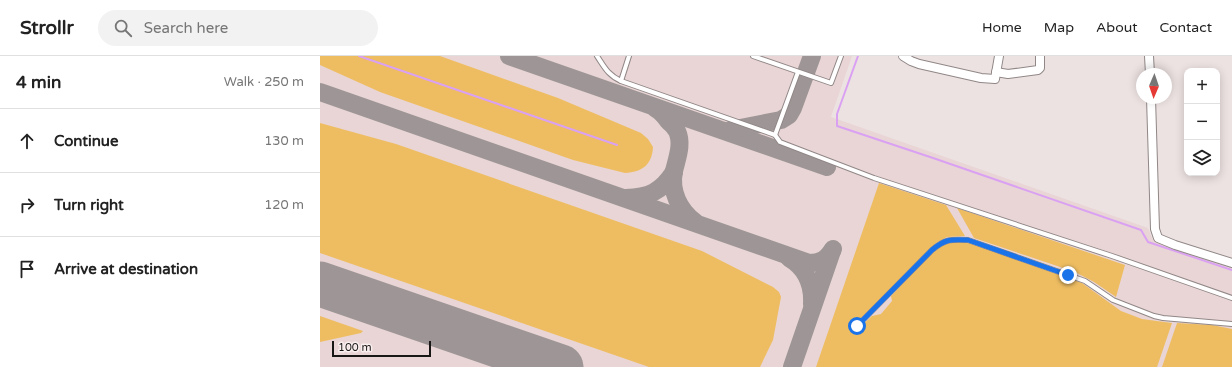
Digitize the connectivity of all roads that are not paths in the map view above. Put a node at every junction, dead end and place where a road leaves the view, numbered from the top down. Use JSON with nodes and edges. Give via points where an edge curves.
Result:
{"nodes":[{"id":1,"x":597,"y":56,"type":"edge"},
{"id":2,"x":629,"y":56,"type":"edge"},
{"id":3,"x":753,"y":56,"type":"edge"},
{"id":4,"x":841,"y":56,"type":"edge"},
{"id":5,"x":903,"y":56,"type":"edge"},
{"id":6,"x":998,"y":56,"type":"edge"},
{"id":7,"x":1040,"y":56,"type":"edge"},
{"id":8,"x":1149,"y":56,"type":"edge"},
{"id":9,"x":1150,"y":68,"type":"edge"},
{"id":10,"x":798,"y":72,"type":"junction"},
{"id":11,"x":996,"y":72,"type":"junction"},
{"id":12,"x":621,"y":81,"type":"junction"},
{"id":13,"x":1151,"y":104,"type":"edge"},
{"id":14,"x":775,"y":135,"type":"junction"},
{"id":15,"x":1232,"y":263,"type":"edge"},
{"id":16,"x":1232,"y":298,"type":"edge"},
{"id":17,"x":1232,"y":324,"type":"edge"},
{"id":18,"x":857,"y":326,"type":"dead end"}],
"edges":[{"from":1,"to":12,"type":"lane","via":[[612,77]]},
{"from":2,"to":12,"type":"lane"},
{"from":3,"to":10,"type":"lane"},
{"from":4,"to":10,"type":"lane","via":[[831,83]]},
{"from":5,"to":11,"type":"street","via":[[919,64],[981,78],[995,79]]},
{"from":6,"to":11,"type":"street"},
{"from":7,"to":11,"type":"street","via":[[1038,70],[1008,74]]},
{"from":8,"to":9,"type":"street"},
{"from":10,"to":14,"type":"lane"},
{"from":12,"to":14,"type":"lane"},
{"from":13,"to":15,"type":"street","via":[[1155,229],[1158,238]]},
{"from":14,"to":16,"type":"lane","via":[[780,142],[874,178]]},
{"from":17,"to":18,"type":"lane","via":[[1154,316],[1113,300],[1085,281],[968,240],[951,239],[941,242],[932,250]]}]}
